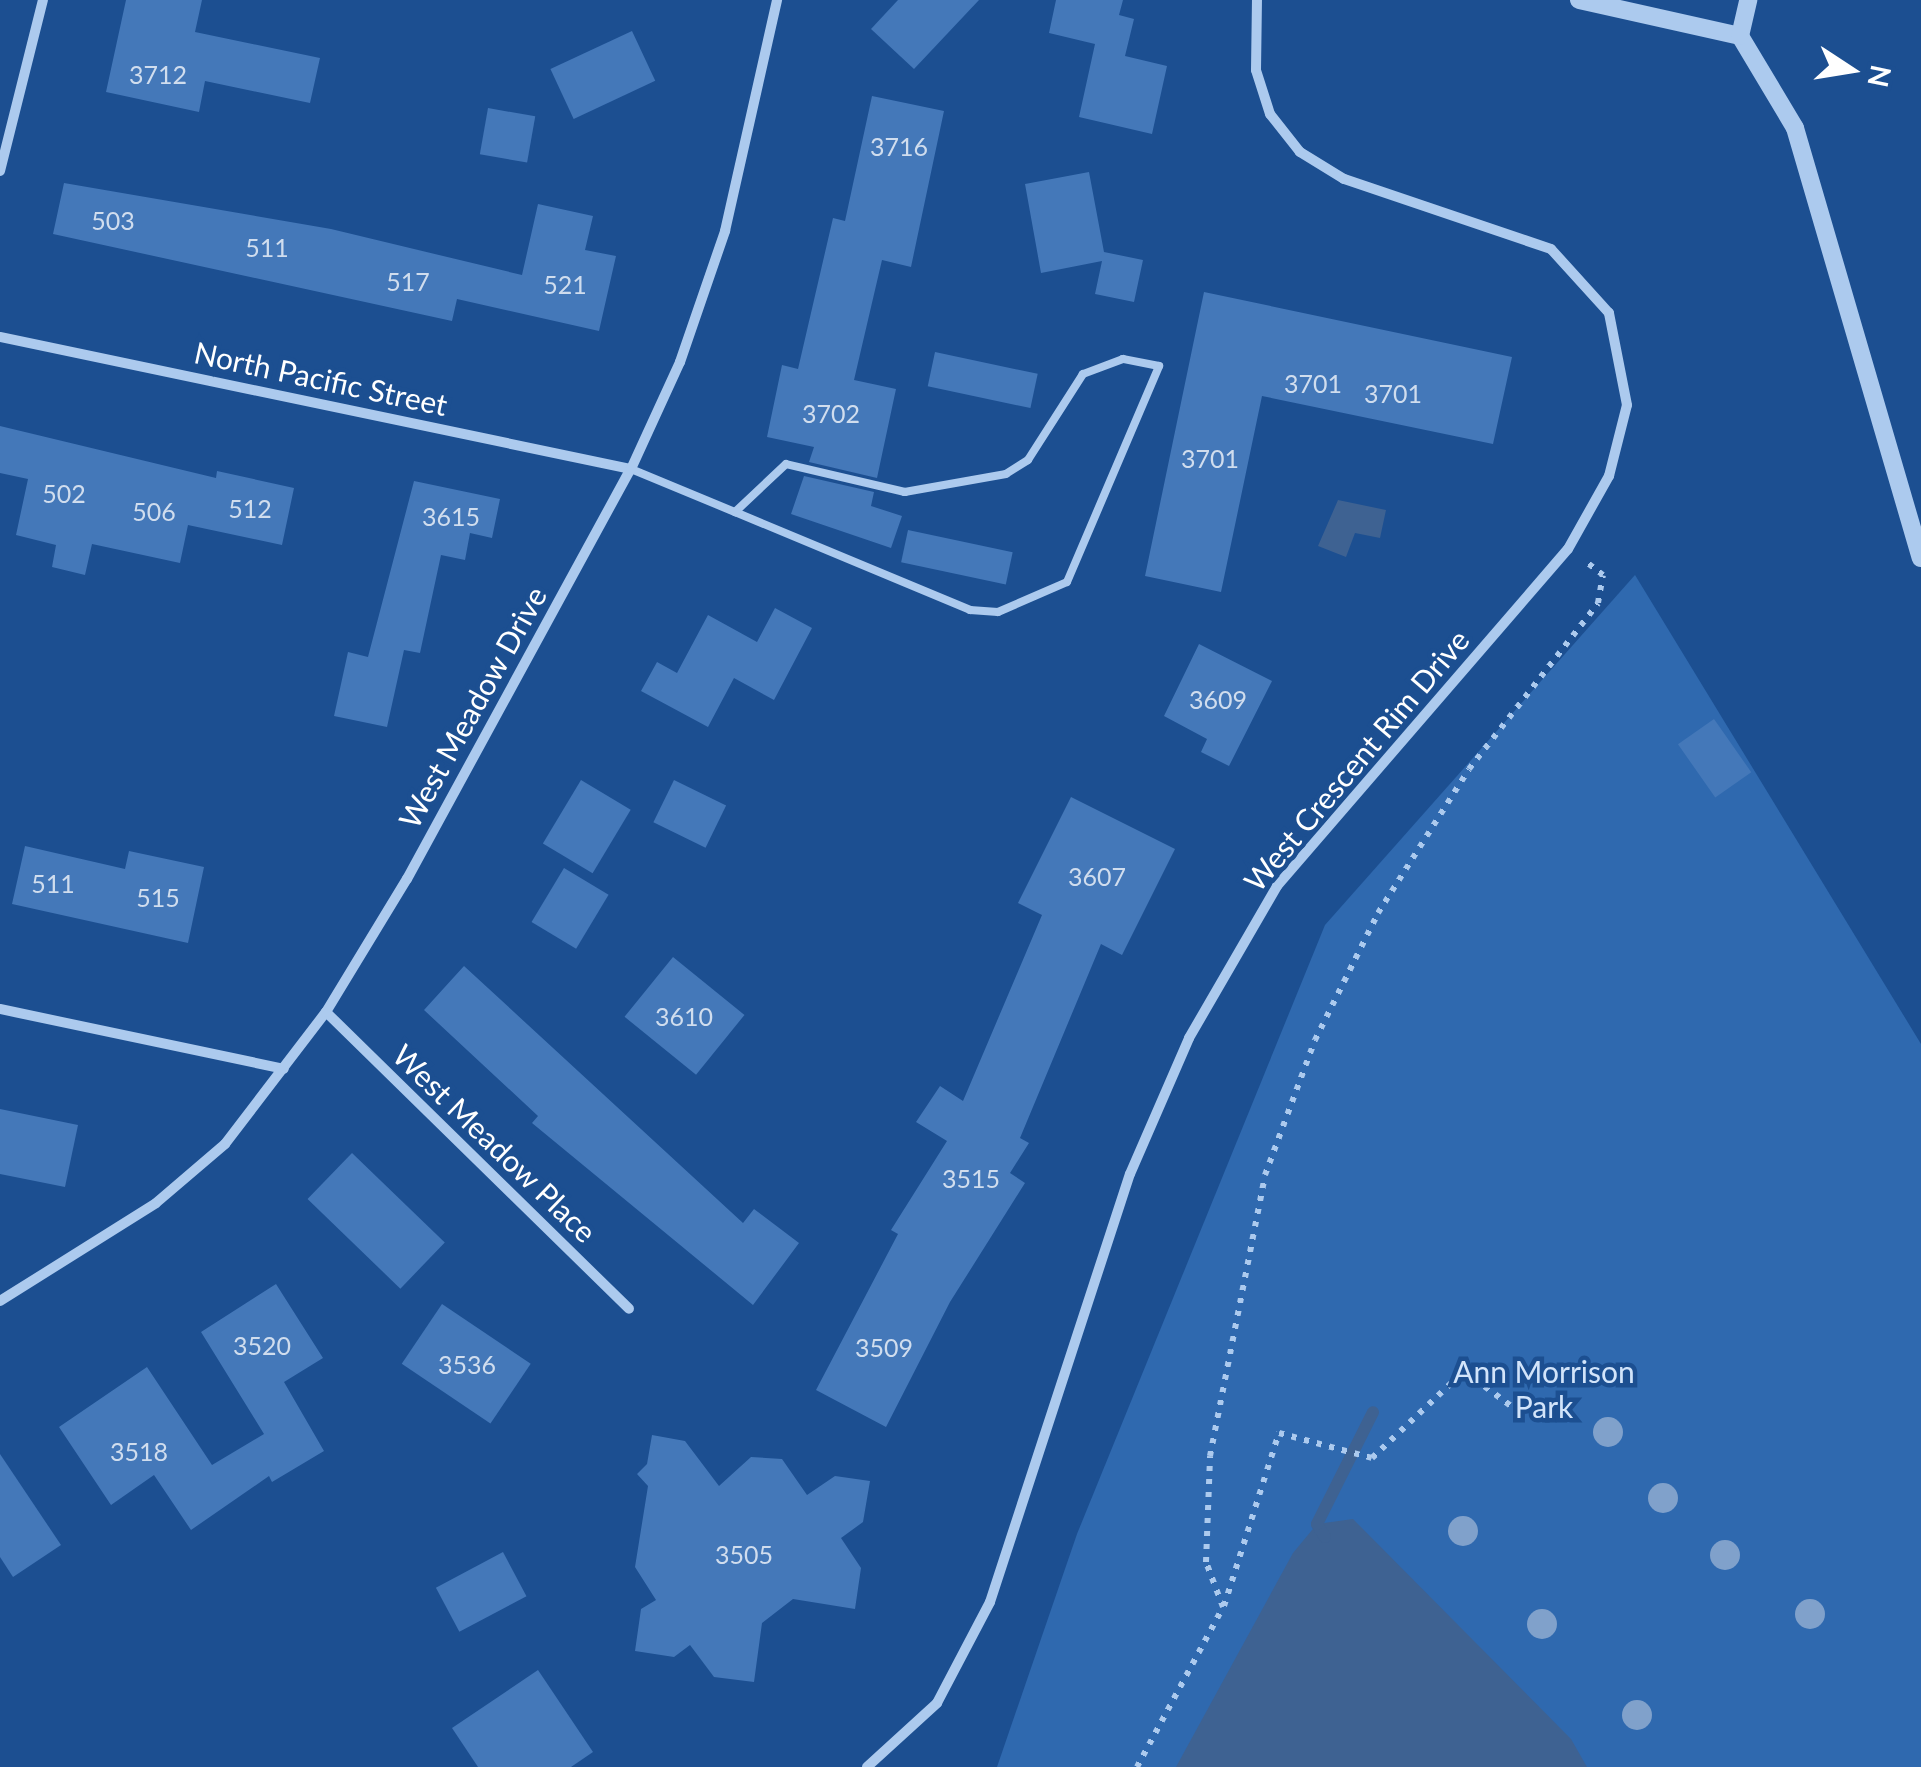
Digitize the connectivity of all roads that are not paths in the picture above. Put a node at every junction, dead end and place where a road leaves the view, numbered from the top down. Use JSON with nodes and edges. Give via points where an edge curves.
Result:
{"nodes":[{"id":1,"x":43,"y":0,"type":"edge"},
{"id":2,"x":777,"y":0,"type":"edge"},
{"id":3,"x":1257,"y":0,"type":"edge"},
{"id":4,"x":1579,"y":0,"type":"edge"},
{"id":5,"x":1748,"y":0,"type":"edge"},
{"id":6,"x":1740,"y":36,"type":"junction"},
{"id":7,"x":0,"y":171,"type":"edge"},
{"id":8,"x":0,"y":337,"type":"edge"},
{"id":9,"x":631,"y":469,"type":"junction"},
{"id":10,"x":735,"y":512,"type":"junction"},
{"id":11,"x":1921,"y":558,"type":"edge"},
{"id":12,"x":0,"y":1009,"type":"edge"},
{"id":13,"x":326,"y":1012,"type":"junction"},
{"id":14,"x":284,"y":1069,"type":"junction"},
{"id":15,"x":0,"y":1301,"type":"edge"},
{"id":16,"x":629,"y":1309,"type":"dead end"},
{"id":17,"x":867,"y":1767,"type":"edge"}],
"edges":[{"from":1,"to":7,"type":"street"},
{"from":2,"to":9,"type":"street","name":"West Meadow Drive","via":[[726,230],[680,362]]},
{"from":3,"to":17,"type":"street","name":"West Crescent Rim Drive","via":[[1256,70],[1270,114],[1300,152],[1344,180],[1550,249],[1609,314],[1627,405],[1609,476],[1568,548],[1277,886],[1189,1038],[1130,1174],[990,1602],[938,1703]]},
{"from":4,"to":6,"type":"street"},
{"from":5,"to":6,"type":"street"},
{"from":6,"to":11,"type":"street","via":[[1795,128]]},
{"from":8,"to":9,"type":"street","name":"North Pacific Street"},
{"from":9,"to":10,"type":"lane"},
{"from":9,"to":13,"type":"street","name":"West Meadow Drive"},
{"from":10,"to":10,"type":"lane","via":[[970,610],[998,612],[1067,582],[1159,366],[1123,359],[1083,374],[1028,460],[1006,474],[886,491],[786,464]]},
{"from":12,"to":14,"type":"street"},
{"from":13,"to":14,"type":"street","name":"West Meadow Drive"},
{"from":13,"to":16,"type":"street","name":"West Meadow Place"},
{"from":14,"to":15,"type":"street","name":"West Meadow Drive","via":[[225,1144],[156,1202]]}]}
